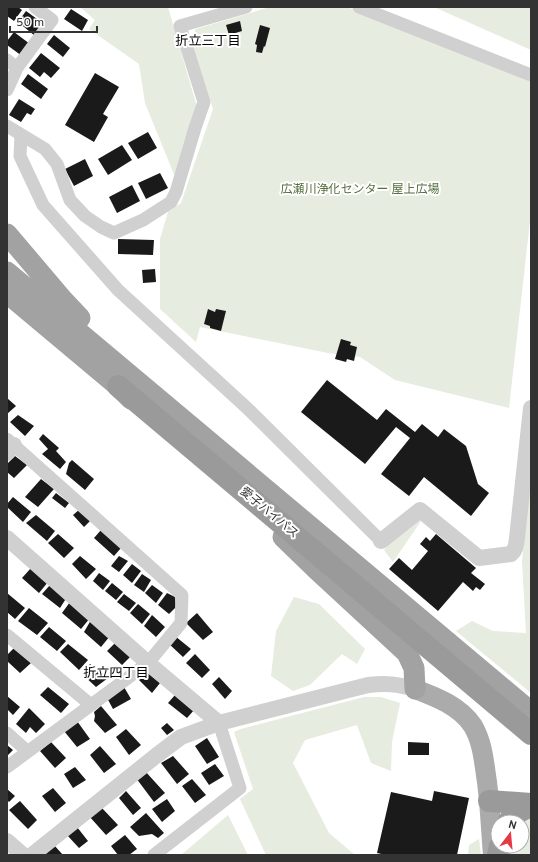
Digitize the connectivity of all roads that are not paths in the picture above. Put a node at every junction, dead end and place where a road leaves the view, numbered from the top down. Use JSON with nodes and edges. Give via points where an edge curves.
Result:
{"nodes":[{"id":1,"x":35,"y":7,"type":"edge"},
{"id":2,"x":246,"y":7,"type":"edge"},
{"id":3,"x":359,"y":7,"type":"edge"},
{"id":4,"x":12,"y":64,"type":"edge"},
{"id":5,"x":531,"y":75,"type":"edge"},
{"id":6,"x":7,"y":90,"type":"edge"},
{"id":7,"x":7,"y":126,"type":"edge"},
{"id":8,"x":21,"y":135,"type":"junction"},
{"id":9,"x":7,"y":234,"type":"edge"},
{"id":10,"x":7,"y":272,"type":"edge"},
{"id":11,"x":7,"y":292,"type":"edge"},
{"id":12,"x":118,"y":386,"type":"junction"},
{"id":13,"x":531,"y":408,"type":"edge"},
{"id":14,"x":9,"y":446,"type":"edge"},
{"id":15,"x":294,"y":513,"type":"junction"},
{"id":16,"x":7,"y":538,"type":"edge"},
{"id":17,"x":381,"y":541,"type":"joint"},
{"id":18,"x":7,"y":635,"type":"edge"},
{"id":19,"x":148,"y":663,"type":"junction"},
{"id":20,"x":415,"y":689,"type":"junction"},
{"id":21,"x":90,"y":705,"type":"junction"},
{"id":22,"x":531,"y":712,"type":"edge"},
{"id":23,"x":218,"y":723,"type":"junction"},
{"id":24,"x":7,"y":733,"type":"edge"},
{"id":25,"x":531,"y":734,"type":"edge"},
{"id":26,"x":27,"y":751,"type":"junction"},
{"id":27,"x":7,"y":767,"type":"edge"},
{"id":28,"x":489,"y":801,"type":"junction"},
{"id":29,"x":531,"y":806,"type":"edge"},
{"id":30,"x":515,"y":814,"type":"edge"},
{"id":31,"x":7,"y":841,"type":"edge"},
{"id":32,"x":23,"y":855,"type":"edge"},
{"id":33,"x":32,"y":855,"type":"edge"},
{"id":34,"x":154,"y":855,"type":"edge"},
{"id":35,"x":493,"y":855,"type":"edge"}],
"edges":[{"from":1,"to":4,"type":"street","via":[[52,20]]},
{"from":2,"to":8,"type":"street","via":[[180,26],[204,102],[171,202],[143,220],[114,233],[101,228],[70,200],[57,164],[45,149]]},
{"from":3,"to":5,"type":"street"},
{"from":4,"to":6,"type":"street"},
{"from":7,"to":8,"type":"street"},
{"from":8,"to":17,"type":"street","via":[[20,156],[43,205],[53,217],[118,290],[247,408]]},
{"from":9,"to":15,"type":"highway","via":[[62,300],[104,342]]},
{"from":10,"to":15,"type":"highway","name":"愛子バイパス"},
{"from":11,"to":12,"type":"highway","name":"愛子バイパス"},
{"from":12,"to":20,"type":"highway","via":[[158,427],[258,512],[407,653],[414,668]]},
{"from":12,"to":25,"type":"highway","name":"愛子バイパス"},
{"from":13,"to":17,"type":"street","via":[[514,552],[479,558],[420,510]]},
{"from":14,"to":19,"type":"street","via":[[182,594],[181,623]]},
{"from":15,"to":22,"type":"highway","name":"愛子バイパス"},
{"from":16,"to":19,"type":"street"},
{"from":18,"to":21,"type":"street"},
{"from":19,"to":21,"type":"street"},
{"from":19,"to":23,"type":"street"},
{"from":20,"to":23,"type":"street","via":[[398,685],[368,685]]},
{"from":20,"to":28,"type":"main road","via":[[447,703],[472,725],[484,757]]},
{"from":21,"to":26,"type":"street"},
{"from":23,"to":33,"type":"street","via":[[181,737]]},
{"from":23,"to":34,"type":"street","via":[[240,788]]},
{"from":24,"to":26,"type":"street"},
{"from":26,"to":27,"type":"street"},
{"from":28,"to":29,"type":"highway"},
{"from":28,"to":35,"type":"main road"},
{"from":29,"to":30,"type":"highway"},
{"from":31,"to":32,"type":"street"}]}
